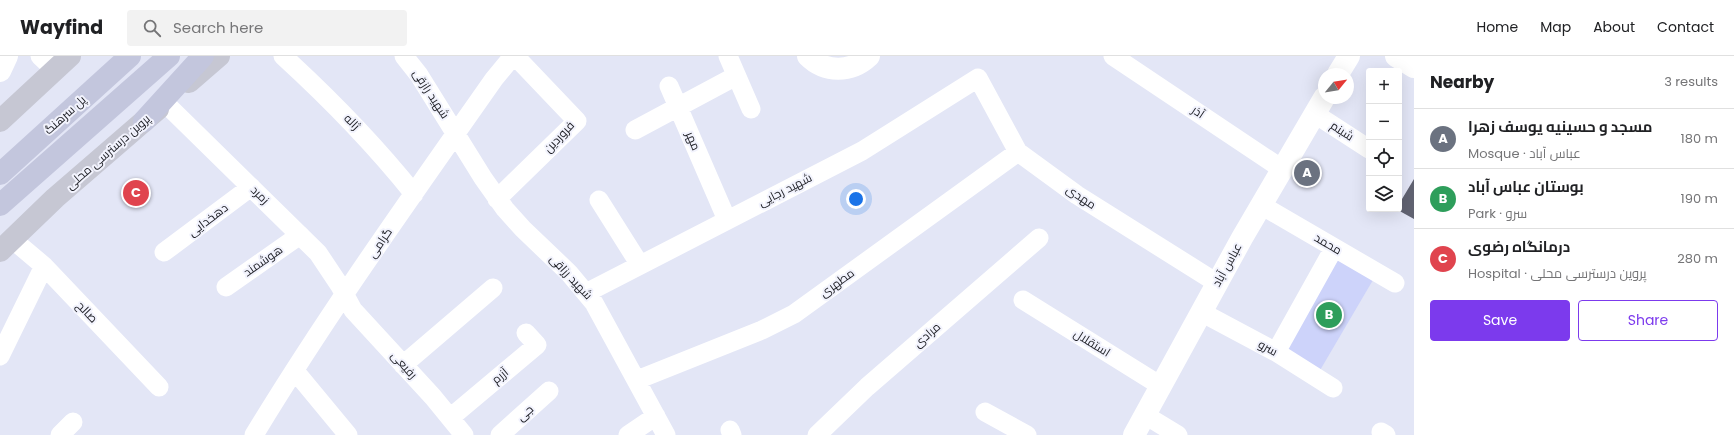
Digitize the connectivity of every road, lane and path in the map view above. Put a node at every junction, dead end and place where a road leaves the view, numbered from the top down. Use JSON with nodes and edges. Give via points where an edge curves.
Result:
{"nodes":[{"id":1,"x":7,"y":56,"type":"edge"},
{"id":2,"x":130,"y":56,"type":"edge"},
{"id":3,"x":169,"y":56,"type":"edge"},
{"id":4,"x":203,"y":56,"type":"edge"},
{"id":5,"x":219,"y":56,"type":"edge"},
{"id":6,"x":283,"y":56,"type":"edge"},
{"id":7,"x":404,"y":56,"type":"edge"},
{"id":8,"x":514,"y":56,"type":"edge"},
{"id":9,"x":728,"y":56,"type":"edge"},
{"id":10,"x":808,"y":56,"type":"edge"},
{"id":11,"x":869,"y":56,"type":"edge"},
{"id":12,"x":1113,"y":56,"type":"edge"},
{"id":13,"x":1349,"y":56,"type":"edge"},
{"id":14,"x":1396,"y":56,"type":"edge"},
{"id":15,"x":55,"y":61,"type":"edge"},
{"id":16,"x":1414,"y":67,"type":"edge"},
{"id":17,"x":1342,"y":68,"type":"edge"},
{"id":18,"x":0,"y":71,"type":"edge"},
{"id":19,"x":736,"y":76,"type":"junction"},
{"id":20,"x":978,"y":78,"type":"joint"},
{"id":21,"x":669,"y":86,"type":"dead end"},
{"id":22,"x":165,"y":103,"type":"junction"},
{"id":23,"x":1319,"y":106,"type":"edge"},
{"id":24,"x":678,"y":107,"type":"junction"},
{"id":25,"x":751,"y":109,"type":"dead end"},
{"id":26,"x":0,"y":121,"type":"edge"},
{"id":27,"x":144,"y":121,"type":"junction"},
{"id":28,"x":635,"y":130,"type":"dead end"},
{"id":29,"x":456,"y":134,"type":"junction"},
{"id":30,"x":1366,"y":146,"type":"edge"},
{"id":31,"x":1018,"y":152,"type":"junction"},
{"id":32,"x":1282,"y":169,"type":"junction"},
{"id":33,"x":0,"y":174,"type":"edge"},
{"id":34,"x":252,"y":187,"type":"junction"},
{"id":35,"x":414,"y":194,"type":"junction"},
{"id":36,"x":497,"y":199,"type":"junction"},
{"id":37,"x":599,"y":200,"type":"dead end"},
{"id":38,"x":0,"y":205,"type":"edge"},
{"id":39,"x":1261,"y":205,"type":"junction"},
{"id":40,"x":727,"y":220,"type":"junction"},
{"id":41,"x":300,"y":235,"type":"junction"},
{"id":42,"x":1039,"y":238,"type":"dead end"},
{"id":43,"x":6,"y":245,"type":"edge"},
{"id":44,"x":1334,"y":248,"type":"junction"},
{"id":45,"x":164,"y":252,"type":"dead end"},
{"id":46,"x":640,"y":265,"type":"junction"},
{"id":47,"x":44,"y":266,"type":"junction"},
{"id":48,"x":1217,"y":283,"type":"junction"},
{"id":49,"x":1395,"y":283,"type":"dead end"},
{"id":50,"x":226,"y":287,"type":"dead end"},
{"id":51,"x":493,"y":288,"type":"dead end"},
{"id":52,"x":586,"y":293,"type":"junction"},
{"id":53,"x":345,"y":295,"type":"junction"},
{"id":54,"x":1023,"y":300,"type":"dead end"},
{"id":55,"x":1201,"y":312,"type":"junction"},
{"id":56,"x":526,"y":333,"type":"dead end"},
{"id":57,"x":1276,"y":352,"type":"junction"},
{"id":58,"x":0,"y":356,"type":"edge"},
{"id":59,"x":403,"y":365,"type":"junction"},
{"id":60,"x":294,"y":371,"type":"junction"},
{"id":61,"x":637,"y":380,"type":"junction"},
{"id":62,"x":1161,"y":386,"type":"junction"},
{"id":63,"x":159,"y":387,"type":"dead end"},
{"id":64,"x":1333,"y":388,"type":"dead end"},
{"id":65,"x":549,"y":391,"type":"dead end"},
{"id":66,"x":985,"y":412,"type":"dead end"},
{"id":67,"x":1145,"y":415,"type":"junction"},
{"id":68,"x":656,"y":416,"type":"junction"},
{"id":69,"x":450,"y":418,"type":"junction"},
{"id":70,"x":73,"y":422,"type":"dead end"},
{"id":71,"x":60,"y":435,"type":"edge"},
{"id":72,"x":254,"y":435,"type":"edge"},
{"id":73,"x":348,"y":435,"type":"edge"},
{"id":74,"x":464,"y":435,"type":"edge"},
{"id":75,"x":500,"y":435,"type":"edge"},
{"id":76,"x":628,"y":435,"type":"edge"},
{"id":77,"x":666,"y":435,"type":"edge"},
{"id":78,"x":817,"y":435,"type":"edge"},
{"id":79,"x":1027,"y":435,"type":"edge"},
{"id":80,"x":1134,"y":435,"type":"edge"},
{"id":81,"x":1178,"y":435,"type":"edge"}],
"edges":[{"from":1,"to":18,"type":"street"},
{"from":2,"to":33,"type":"main road","name":"پل سرهنگ"},
{"from":3,"to":38,"type":"main road","name":"پل سرهنگ"},
{"from":4,"to":27,"type":"main road"},
{"from":5,"to":22,"type":"main road","name":"پروین درسترسی محلی"},
{"from":6,"to":35,"type":"street","name":"ژاله","via":[[380,151]]},
{"from":7,"to":29,"type":"street","name":"شهید رازقی","via":[[419,74]]},
{"from":8,"to":29,"type":"street","name":"گرامی","via":[[494,79]]},
{"from":8,"to":36,"type":"street","name":"فروردین","via":[[577,120]]},
{"from":9,"to":19,"type":"street"},
{"from":10,"to":11,"type":"street","via":[[816,64],[834,69],[844,69]]},
{"from":12,"to":32,"type":"street","name":"آذر"},
{"from":13,"to":17,"type":"street"},
{"from":14,"to":16,"type":"street"},
{"from":15,"to":26,"type":"main road"},
{"from":19,"to":24,"type":"street"},
{"from":19,"to":25,"type":"street"},
{"from":20,"to":31,"type":"street","name":"مهدی"},
{"from":20,"to":40,"type":"street","name":"شهید رجایی","via":[[862,151]]},
{"from":21,"to":24,"type":"street","name":"مهر"},
{"from":22,"to":27,"type":"main road","name":"پروین درسترسی محلی"},
{"from":22,"to":34,"type":"street","name":"زمرد"},
{"from":23,"to":30,"type":"street","name":"شبنم"},
{"from":23,"to":32,"type":"street","name":"عباس آباد"},
{"from":24,"to":28,"type":"street"},
{"from":24,"to":40,"type":"street","name":"مهر"},
{"from":27,"to":43,"type":"main road","name":"پروین درسترسی محلی","via":[[55,198]]},
{"from":29,"to":35,"type":"street","name":"گرامی"},
{"from":29,"to":36,"type":"street","name":"شهید رزاقی"},
{"from":31,"to":48,"type":"street","name":"مهدی","via":[[1077,195]]},
{"from":31,"to":61,"type":"street","name":"مطهری","via":[[794,314],[762,330]]},
{"from":32,"to":39,"type":"street","name":"عباس آباد"},
{"from":34,"to":41,"type":"street","name":"زمرد"},
{"from":34,"to":45,"type":"street","name":"دهخدایی"},
{"from":35,"to":53,"type":"street","name":"گرامی"},
{"from":36,"to":52,"type":"street","name":"شهید رزاقی","via":[[522,229],[569,273]]},
{"from":37,"to":46,"type":"street"},
{"from":39,"to":44,"type":"street","name":"محمد"},
{"from":39,"to":48,"type":"street","name":"عباس آباد"},
{"from":40,"to":46,"type":"street","name":"شهید رجایی"},
{"from":41,"to":50,"type":"street","name":"هوشمند"},
{"from":41,"to":53,"type":"street","name":"زمرد","via":[[318,253]]},
{"from":42,"to":78,"type":"street","name":"مرادی","via":[[867,387]]},
{"from":43,"to":47,"type":"street","name":"صالح"},
{"from":44,"to":49,"type":"street","name":"محمد"},
{"from":44,"to":57,"type":"street"},
{"from":46,"to":52,"type":"street","name":"شهید رجایی"},
{"from":47,"to":58,"type":"street"},
{"from":47,"to":63,"type":"street","name":"صالح"},
{"from":48,"to":55,"type":"street","name":"عباس آباد"},
{"from":51,"to":59,"type":"street"},
{"from":52,"to":61,"type":"street","name":"شهید رزاقی"},
{"from":53,"to":59,"type":"street","name":"رفیعی","via":[[353,310]]},
{"from":53,"to":60,"type":"street","name":"گرامی"},
{"from":54,"to":62,"type":"street","name":"استقلال"},
{"from":55,"to":57,"type":"street","name":"سرو"},
{"from":55,"to":62,"type":"street","name":"عباس آباد"},
{"from":56,"to":69,"type":"street","name":"آزرم","via":[[537,345]]},
{"from":57,"to":64,"type":"street","name":"سرو"},
{"from":59,"to":69,"type":"street","name":"رفیعی"},
{"from":60,"to":72,"type":"street","name":"گرامی"},
{"from":60,"to":73,"type":"street"},
{"from":61,"to":68,"type":"street","name":"شهید رزاقی"},
{"from":62,"to":67,"type":"street","name":"عباس آباد"},
{"from":65,"to":75,"type":"street","name":"جی"},
{"from":66,"to":79,"type":"street"},
{"from":67,"to":80,"type":"street","name":"عباس آباد"},
{"from":67,"to":81,"type":"street"},
{"from":68,"to":76,"type":"street"},
{"from":68,"to":77,"type":"street","name":"شهید رزاقی"},
{"from":69,"to":74,"type":"street","name":"رفیعی"},
{"from":70,"to":71,"type":"street"}]}
